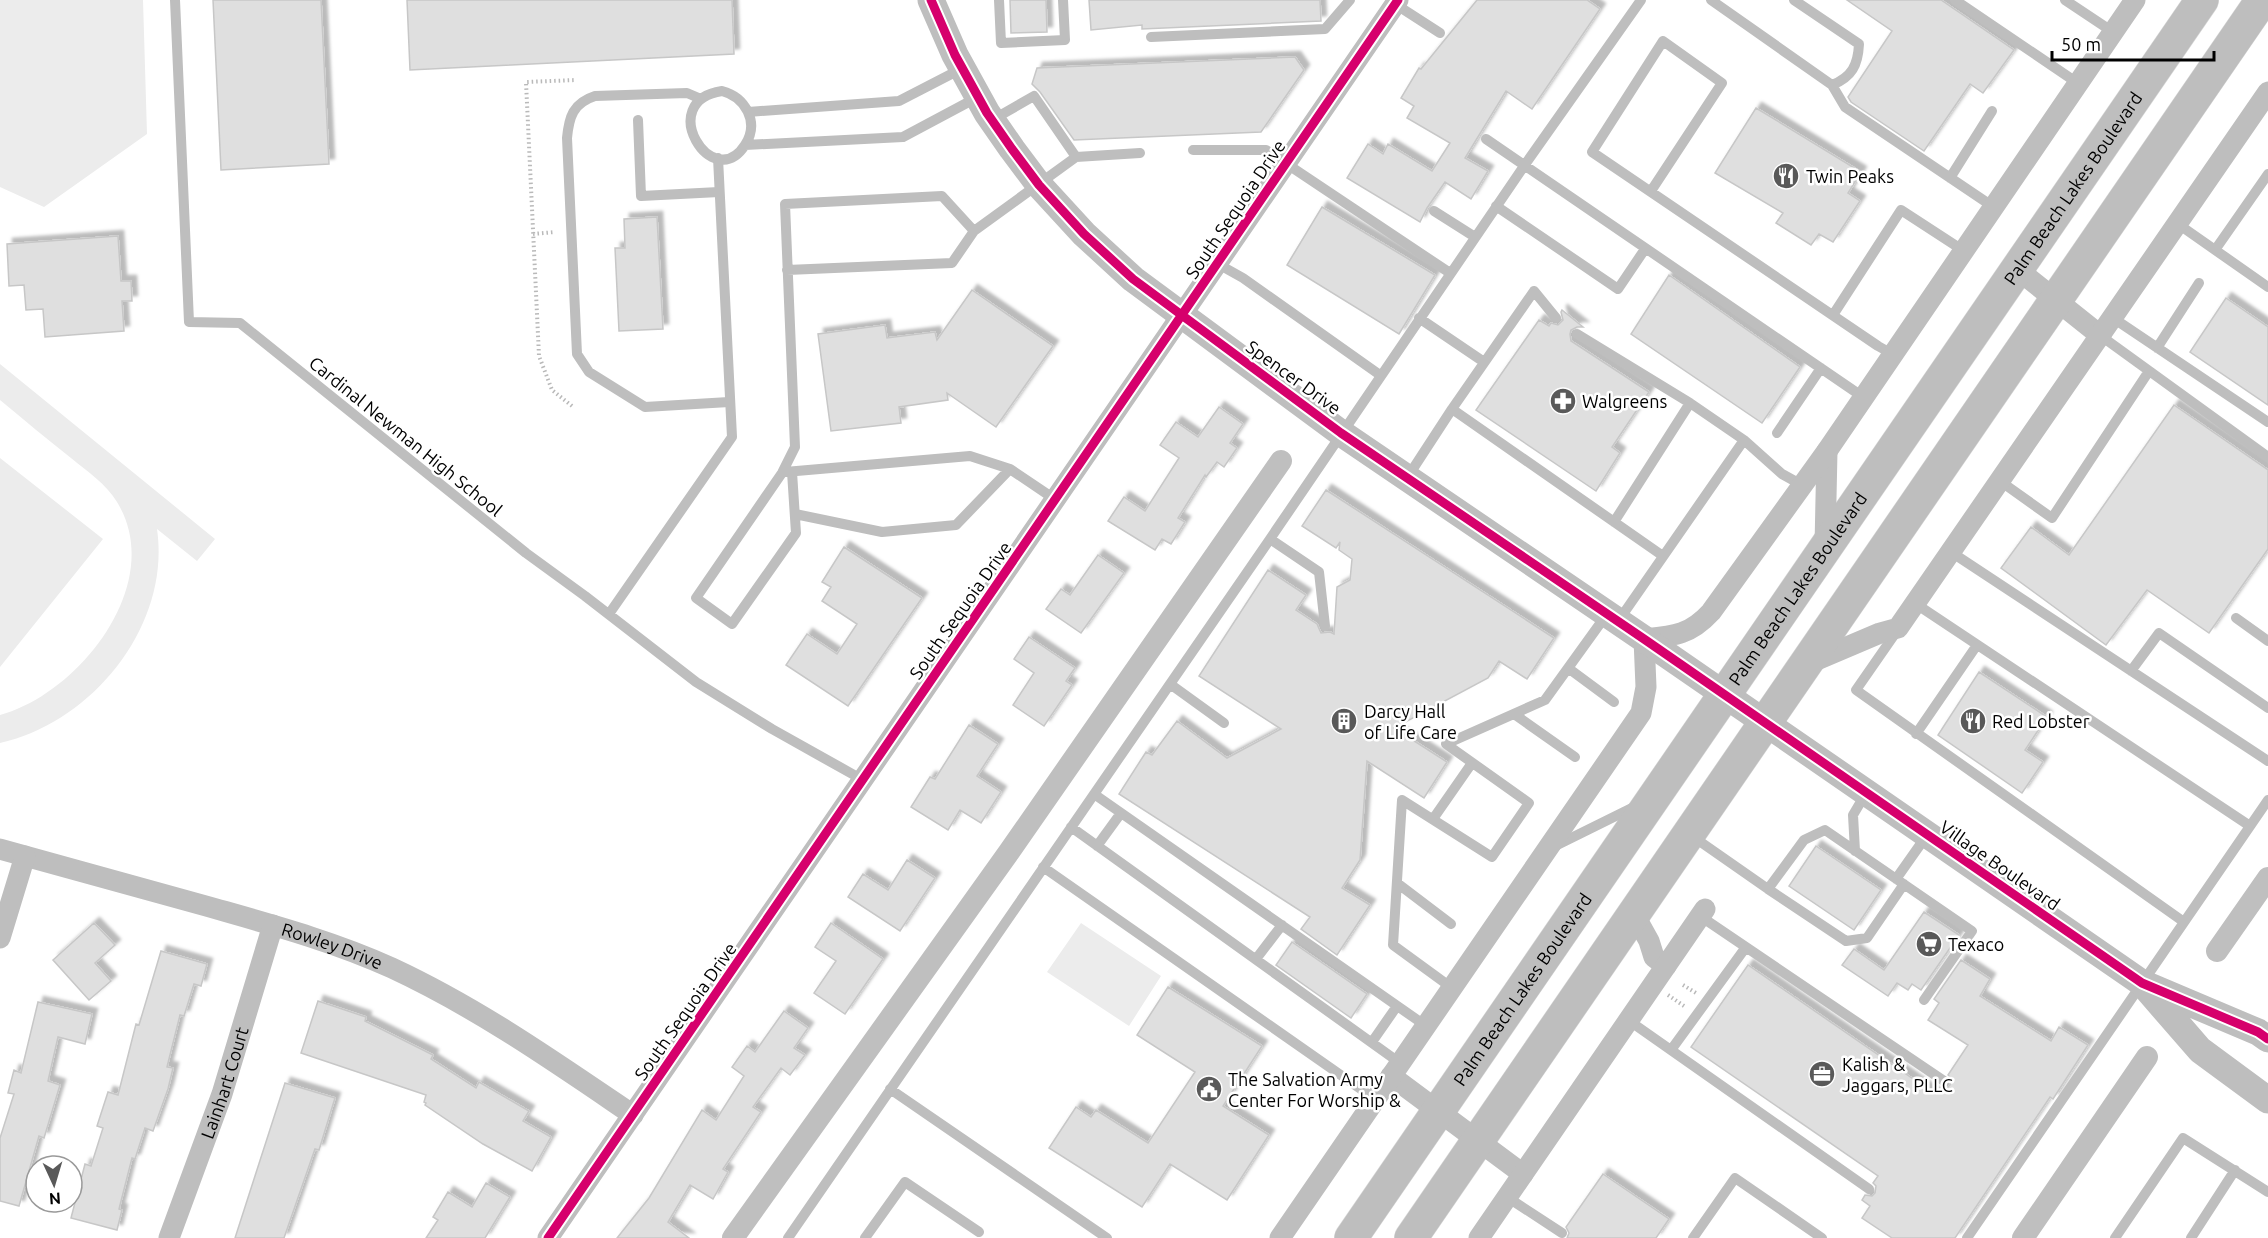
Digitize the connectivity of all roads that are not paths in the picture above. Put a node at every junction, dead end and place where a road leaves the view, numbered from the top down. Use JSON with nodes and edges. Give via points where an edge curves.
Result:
{"nodes":[{"id":1,"x":175,"y":0,"type":"edge"},
{"id":2,"x":931,"y":0,"type":"edge"},
{"id":3,"x":999,"y":0,"type":"edge"},
{"id":4,"x":1063,"y":0,"type":"edge"},
{"id":5,"x":1350,"y":0,"type":"edge"},
{"id":6,"x":1641,"y":0,"type":"edge"},
{"id":7,"x":1711,"y":0,"type":"edge"},
{"id":8,"x":1794,"y":0,"type":"edge"},
{"id":9,"x":1955,"y":0,"type":"edge"},
{"id":10,"x":2065,"y":0,"type":"edge"},
{"id":11,"x":2135,"y":0,"type":"edge"},
{"id":12,"x":2202,"y":0,"type":"edge"},
{"id":13,"x":2262,"y":0,"type":"edge"},
{"id":14,"x":1394,"y":2,"type":"edge"},
{"id":15,"x":2113,"y":32,"type":"junction"},
{"id":16,"x":1440,"y":33,"type":"dead end"},
{"id":17,"x":1151,"y":37,"type":"dead end"},
{"id":18,"x":963,"y":68,"type":"junction"},
{"id":19,"x":2079,"y":84,"type":"junction"},
{"id":20,"x":1832,"y":85,"type":"junction"},
{"id":21,"x":2267,"y":95,"type":"edge"},
{"id":22,"x":979,"y":97,"type":"junction"},
{"id":23,"x":701,"y":99,"type":"junction"},
{"id":24,"x":1992,"y":111,"type":"dead end"},
{"id":25,"x":748,"y":112,"type":"junction"},
{"id":26,"x":638,"y":120,"type":"dead end"},
{"id":27,"x":993,"y":120,"type":"junction"},
{"id":28,"x":1486,"y":139,"type":"dead end"},
{"id":29,"x":745,"y":145,"type":"junction"},
{"id":30,"x":1193,"y":150,"type":"dead end"},
{"id":31,"x":1140,"y":153,"type":"dead end"},
{"id":32,"x":1076,"y":157,"type":"junction"},
{"id":33,"x":718,"y":158,"type":"junction"},
{"id":34,"x":1287,"y":162,"type":"junction"},
{"id":35,"x":1524,"y":166,"type":"junction"},
{"id":36,"x":2268,"y":174,"type":"edge"},
{"id":37,"x":1950,"y":178,"type":"junction"},
{"id":38,"x":1039,"y":185,"type":"junction"},
{"id":39,"x":1651,"y":191,"type":"junction"},
{"id":40,"x":719,"y":192,"type":"junction"},
{"id":41,"x":1496,"y":206,"type":"junction"},
{"id":42,"x":1995,"y":208,"type":"junction"},
{"id":43,"x":1434,"y":211,"type":"dead end"},
{"id":44,"x":2178,"y":224,"type":"junction"},
{"id":45,"x":974,"y":231,"type":"junction"},
{"id":46,"x":1475,"y":237,"type":"junction"},
{"id":47,"x":1645,"y":249,"type":"junction"},
{"id":48,"x":2215,"y":250,"type":"junction"},
{"id":49,"x":1964,"y":252,"type":"junction"},
{"id":50,"x":1218,"y":264,"type":"junction"},
{"id":51,"x":2017,"y":269,"type":"junction"},
{"id":52,"x":787,"y":270,"type":"junction"},
{"id":53,"x":1450,"y":273,"type":"junction"},
{"id":54,"x":2199,"y":284,"type":"dead end"},
{"id":55,"x":2268,"y":287,"type":"edge"},
{"id":56,"x":2056,"y":300,"type":"junction"},
{"id":57,"x":1833,"y":315,"type":"junction"},
{"id":58,"x":1182,"y":316,"type":"junction"},
{"id":59,"x":1419,"y":318,"type":"junction"},
{"id":60,"x":1556,"y":318,"type":"dead end"},
{"id":61,"x":2113,"y":318,"type":"junction"},
{"id":62,"x":1577,"y":334,"type":"dead end"},
{"id":63,"x":2101,"y":336,"type":"junction"},
{"id":64,"x":2157,"y":348,"type":"junction"},
{"id":65,"x":1894,"y":355,"type":"junction"},
{"id":66,"x":1484,"y":362,"type":"junction"},
{"id":67,"x":1821,"y":368,"type":"junction"},
{"id":68,"x":2149,"y":371,"type":"junction"},
{"id":69,"x":1380,"y":375,"type":"junction"},
{"id":70,"x":1863,"y":397,"type":"junction"},
{"id":71,"x":729,"y":402,"type":"junction"},
{"id":72,"x":1690,"y":403,"type":"junction"},
{"id":73,"x":1452,"y":409,"type":"junction"},
{"id":74,"x":2268,"y":422,"type":"edge"},
{"id":75,"x":1341,"y":433,"type":"junction"},
{"id":76,"x":1777,"y":433,"type":"dead end"},
{"id":77,"x":1744,"y":440,"type":"junction"},
{"id":78,"x":1827,"y":451,"type":"junction"},
{"id":79,"x":2268,"y":458,"type":"edge"},
{"id":80,"x":1010,"y":469,"type":"junction"},
{"id":81,"x":787,"y":472,"type":"junction"},
{"id":82,"x":1407,"y":478,"type":"junction"},
{"id":83,"x":2000,"y":482,"type":"junction"},
{"id":84,"x":1802,"y":485,"type":"junction"},
{"id":85,"x":1056,"y":500,"type":"junction"},
{"id":86,"x":795,"y":514,"type":"junction"},
{"id":87,"x":1614,"y":522,"type":"junction"},
{"id":88,"x":1270,"y":539,"type":"junction"},
{"id":89,"x":1825,"y":549,"type":"junction"},
{"id":90,"x":1952,"y":552,"type":"junction"},
{"id":91,"x":1663,"y":556,"type":"junction"},
{"id":92,"x":1916,"y":604,"type":"junction"},
{"id":93,"x":609,"y":614,"type":"junction"},
{"id":94,"x":1613,"y":617,"type":"junction"},
{"id":95,"x":2236,"y":618,"type":"dead end"},
{"id":96,"x":1324,"y":626,"type":"dead end"},
{"id":97,"x":1899,"y":628,"type":"junction"},
{"id":98,"x":1644,"y":639,"type":"junction"},
{"id":99,"x":2268,"y":640,"type":"edge"},
{"id":100,"x":1977,"y":645,"type":"junction"},
{"id":101,"x":1806,"y":664,"type":"junction"},
{"id":102,"x":1568,"y":668,"type":"junction"},
{"id":103,"x":2131,"y":671,"type":"junction"},
{"id":104,"x":1170,"y":684,"type":"junction"},
{"id":105,"x":1725,"y":695,"type":"junction"},
{"id":106,"x":1614,"y":702,"type":"dead end"},
{"id":107,"x":2268,"y":708,"type":"edge"},
{"id":108,"x":1514,"y":714,"type":"junction"},
{"id":109,"x":1224,"y":723,"type":"dead end"},
{"id":110,"x":1765,"y":723,"type":"junction"},
{"id":111,"x":1916,"y":734,"type":"junction"},
{"id":112,"x":1575,"y":757,"type":"dead end"},
{"id":113,"x":2268,"y":761,"type":"edge"},
{"id":114,"x":1472,"y":763,"type":"junction"},
{"id":115,"x":863,"y":780,"type":"junction"},
{"id":116,"x":1866,"y":793,"type":"junction"},
{"id":117,"x":1094,"y":794,"type":"junction"},
{"id":118,"x":1655,"y":796,"type":"junction"},
{"id":119,"x":2268,"y":800,"type":"edge"},
{"id":120,"x":1121,"y":813,"type":"junction"},
{"id":121,"x":1433,"y":819,"type":"junction"},
{"id":122,"x":2250,"y":826,"type":"junction"},
{"id":123,"x":1071,"y":827,"type":"junction"},
{"id":124,"x":1689,"y":834,"type":"junction"},
{"id":125,"x":1928,"y":835,"type":"junction"},
{"id":126,"x":1097,"y":846,"type":"junction"},
{"id":127,"x":0,"y":849,"type":"edge"},
{"id":128,"x":1547,"y":850,"type":"junction"},
{"id":129,"x":1855,"y":851,"type":"junction"},
{"id":130,"x":25,"y":856,"type":"junction"},
{"id":131,"x":1043,"y":867,"type":"junction"},
{"id":132,"x":1900,"y":881,"type":"junction"},
{"id":133,"x":1397,"y":883,"type":"junction"},
{"id":134,"x":1768,"y":889,"type":"junction"},
{"id":135,"x":1702,"y":913,"type":"joint"},
{"id":136,"x":1634,"y":914,"type":"junction"},
{"id":137,"x":2184,"y":922,"type":"junction"},
{"id":138,"x":1451,"y":924,"type":"dead end"},
{"id":139,"x":273,"y":925,"type":"junction"},
{"id":140,"x":1282,"y":925,"type":"junction"},
{"id":141,"x":0,"y":938,"type":"edge"},
{"id":142,"x":1746,"y":947,"type":"junction"},
{"id":143,"x":1256,"y":959,"type":"junction"},
{"id":144,"x":1666,"y":966,"type":"junction"},
{"id":145,"x":2142,"y":983,"type":"junction"},
{"id":146,"x":1452,"y":988,"type":"junction"},
{"id":147,"x":1924,"y":1000,"type":"dead end"},
{"id":148,"x":1397,"y":1006,"type":"junction"},
{"id":149,"x":1628,"y":1020,"type":"junction"},
{"id":150,"x":1426,"y":1026,"type":"junction"},
{"id":151,"x":2268,"y":1039,"type":"edge"},
{"id":152,"x":1372,"y":1042,"type":"junction"},
{"id":153,"x":1671,"y":1050,"type":"junction"},
{"id":154,"x":1396,"y":1069,"type":"junction"},
{"id":155,"x":1944,"y":1081,"type":"dead end"},
{"id":156,"x":890,"y":1089,"type":"junction"},
{"id":157,"x":1375,"y":1100,"type":"junction"},
{"id":158,"x":2268,"y":1100,"type":"edge"},
{"id":159,"x":1438,"y":1111,"type":"junction"},
{"id":160,"x":633,"y":1114,"type":"junction"},
{"id":161,"x":1478,"y":1141,"type":"junction"},
{"id":162,"x":2235,"y":1170,"type":"junction"},
{"id":163,"x":1523,"y":1174,"type":"junction"},
{"id":164,"x":1869,"y":1189,"type":"dead end"},
{"id":165,"x":2268,"y":1192,"type":"edge"},
{"id":166,"x":1507,"y":1197,"type":"junction"},
{"id":167,"x":980,"y":1232,"type":"dead end"},
{"id":168,"x":1562,"y":1233,"type":"dead end"},
{"id":169,"x":169,"y":1238,"type":"edge"},
{"id":170,"x":549,"y":1238,"type":"edge"},
{"id":171,"x":788,"y":1238,"type":"edge"},
{"id":172,"x":865,"y":1238,"type":"edge"},
{"id":173,"x":1107,"y":1238,"type":"edge"},
{"id":174,"x":1280,"y":1238,"type":"edge"},
{"id":175,"x":1351,"y":1238,"type":"edge"},
{"id":176,"x":1411,"y":1238,"type":"edge"},
{"id":177,"x":1479,"y":1238,"type":"edge"},
{"id":178,"x":1693,"y":1238,"type":"edge"},
{"id":179,"x":1822,"y":1238,"type":"edge"},
{"id":180,"x":1968,"y":1238,"type":"edge"},
{"id":181,"x":2115,"y":1238,"type":"edge"},
{"id":182,"x":2191,"y":1238,"type":"edge"}],
"edges":[{"from":1,"to":93,"type":"lane","name":"Cardinal Newman High School","via":[[189,322],[240,323],[526,554]]},
{"from":2,"to":18,"type":"street","name":"Spencer Drive"},
{"from":3,"to":4,"type":"lane","via":[[1001,43],[1065,40]]},
{"from":5,"to":17,"type":"lane","via":[[1325,29]]},
{"from":6,"to":35,"type":"lane"},
{"from":7,"to":20,"type":"lane"},
{"from":8,"to":20,"type":"lane","via":[[1859,44],[1854,70],[1845,80]]},
{"from":9,"to":19,"type":"lane"},
{"from":10,"to":15,"type":"lane"},
{"from":11,"to":15,"type":"street"},
{"from":12,"to":51,"type":"main road","name":"Palm Beach Lakes Boulevard"},
{"from":13,"to":56,"type":"main road"},
{"from":14,"to":16,"type":"lane"},
{"from":14,"to":34,"type":"street","name":"South Sequoia Drive"},
{"from":15,"to":19,"type":"street"},
{"from":18,"to":22,"type":"street","name":"Spencer Drive"},
{"from":18,"to":25,"type":"lane","via":[[899,101]]},
{"from":19,"to":42,"type":"street"},
{"from":20,"to":37,"type":"lane","via":[[1845,107]]},
{"from":21,"to":44,"type":"street"},
{"from":22,"to":27,"type":"street","name":"Spencer Drive"},
{"from":22,"to":29,"type":"lane","via":[[903,137]]},
{"from":23,"to":25,"type":"lane","via":[[711,93],[733,94]]},
{"from":23,"to":33,"type":"lane","via":[[694,109],[692,133],[705,153]]},
{"from":23,"to":71,"type":"lane","via":[[687,93],[595,96],[575,107],[567,138],[577,354],[589,372],[645,407]]},
{"from":24,"to":37,"type":"lane"},
{"from":25,"to":29,"type":"lane","via":[[750,135]]},
{"from":26,"to":40,"type":"lane","via":[[641,196]]},
{"from":27,"to":32,"type":"lane","via":[[1034,96]]},
{"from":27,"to":38,"type":"street","name":"Spencer Drive"},
{"from":28,"to":35,"type":"lane"},
{"from":29,"to":33,"type":"lane","via":[[737,154]]},
{"from":30,"to":34,"type":"lane","via":[[1266,150]]},
{"from":31,"to":32,"type":"lane"},
{"from":32,"to":38,"type":"lane"},
{"from":33,"to":40,"type":"lane"},
{"from":34,"to":50,"type":"street","name":"South Sequoia Drive"},
{"from":34,"to":53,"type":"lane"},
{"from":35,"to":41,"type":"lane"},
{"from":35,"to":47,"type":"lane"},
{"from":36,"to":48,"type":"lane"},
{"from":37,"to":42,"type":"lane"},
{"from":38,"to":45,"type":"lane"},
{"from":38,"to":58,"type":"street","name":"Spencer Drive","via":[[1133,279]]},
{"from":39,"to":39,"type":"lane","via":[[1722,82],[1663,41],[1592,152]]},
{"from":39,"to":57,"type":"lane"},
{"from":40,"to":71,"type":"lane"},
{"from":41,"to":46,"type":"lane"},
{"from":41,"to":47,"type":"lane","via":[[1618,289]]},
{"from":42,"to":49,"type":"street"},
{"from":43,"to":46,"type":"lane"},
{"from":44,"to":48,"type":"lane"},
{"from":44,"to":61,"type":"street"},
{"from":45,"to":52,"type":"lane","via":[[952,263]]},
{"from":45,"to":52,"type":"lane","via":[[942,196],[785,204]]},
{"from":46,"to":53,"type":"lane"},
{"from":47,"to":67,"type":"lane"},
{"from":48,"to":55,"type":"lane"},
{"from":49,"to":57,"type":"lane","via":[[1901,210]]},
{"from":49,"to":65,"type":"street"},
{"from":50,"to":58,"type":"street","name":"South Sequoia Drive"},
{"from":50,"to":69,"type":"lane"},
{"from":51,"to":56,"type":"street"},
{"from":51,"to":89,"type":"main road","name":"Palm Beach Lakes Boulevard"},
{"from":52,"to":81,"type":"lane","via":[[795,447]]},
{"from":53,"to":59,"type":"lane"},
{"from":54,"to":64,"type":"lane"},
{"from":56,"to":63,"type":"street"},
{"from":56,"to":101,"type":"main road"},
{"from":57,"to":65,"type":"lane"},
{"from":58,"to":75,"type":"street","name":"Spencer Drive"},
{"from":58,"to":85,"type":"street","name":"South Sequoia Drive"},
{"from":59,"to":66,"type":"lane"},
{"from":59,"to":69,"type":"lane"},
{"from":60,"to":66,"type":"lane","via":[[1534,291]]},
{"from":61,"to":63,"type":"street"},
{"from":61,"to":64,"type":"lane"},
{"from":62,"to":72,"type":"lane"},
{"from":63,"to":68,"type":"lane"},
{"from":63,"to":83,"type":"street"},
{"from":64,"to":74,"type":"lane"},
{"from":65,"to":70,"type":"street"},
{"from":66,"to":73,"type":"lane"},
{"from":67,"to":70,"type":"lane"},
{"from":67,"to":76,"type":"lane"},
{"from":68,"to":79,"type":"lane"},
{"from":68,"to":83,"type":"lane","via":[[2052,518]]},
{"from":69,"to":75,"type":"lane"},
{"from":70,"to":78,"type":"street"},
{"from":71,"to":93,"type":"lane","via":[[732,437]]},
{"from":72,"to":77,"type":"lane"},
{"from":72,"to":87,"type":"lane"},
{"from":73,"to":82,"type":"lane"},
{"from":73,"to":87,"type":"lane"},
{"from":75,"to":82,"type":"street","name":"Spencer Drive"},
{"from":75,"to":88,"type":"lane"},
{"from":77,"to":84,"type":"lane","via":[[1782,474]]},
{"from":77,"to":91,"type":"lane"},
{"from":78,"to":84,"type":"street"},
{"from":78,"to":89,"type":"street"},
{"from":80,"to":81,"type":"lane","via":[[970,456]]},
{"from":80,"to":85,"type":"lane"},
{"from":80,"to":86,"type":"lane","via":[[956,525],[882,532]]},
{"from":81,"to":86,"type":"lane"},
{"from":81,"to":86,"type":"lane","via":[[696,598],[732,624],[796,533]]},
{"from":82,"to":94,"type":"street","name":"Spencer Drive"},
{"from":83,"to":90,"type":"street"},
{"from":84,"to":98,"type":"street","via":[[1704,621],[1695,629],[1674,636]]},
{"from":85,"to":115,"type":"street","name":"South Sequoia Drive"},
{"from":87,"to":91,"type":"lane"},
{"from":88,"to":96,"type":"lane","via":[[1319,572]]},
{"from":88,"to":104,"type":"lane"},
{"from":89,"to":105,"type":"main road","name":"Palm Beach Lakes Boulevard"},
{"from":90,"to":92,"type":"street"},
{"from":90,"to":103,"type":"lane"},
{"from":91,"to":94,"type":"lane"},
{"from":92,"to":97,"type":"street"},
{"from":92,"to":100,"type":"lane"},
{"from":93,"to":115,"type":"lane","name":"Cardinal Newman High School","via":[[696,682]]},
{"from":94,"to":98,"type":"street","name":"Spencer Drive"},
{"from":94,"to":102,"type":"lane"},
{"from":95,"to":99,"type":"lane"},
{"from":97,"to":101,"type":"street"},
{"from":97,"to":111,"type":"lane","via":[[1856,690]]},
{"from":98,"to":105,"type":"street","name":"Spencer Drive"},
{"from":98,"to":128,"type":"street","via":[[1646,687],[1641,713]]},
{"from":100,"to":111,"type":"lane"},
{"from":100,"to":122,"type":"lane"},
{"from":101,"to":110,"type":"main road"},
{"from":102,"to":106,"type":"lane"},
{"from":102,"to":108,"type":"lane","via":[[1545,700]]},
{"from":103,"to":107,"type":"lane","via":[[2159,633]]},
{"from":103,"to":113,"type":"lane"},
{"from":104,"to":109,"type":"lane"},
{"from":104,"to":117,"type":"lane"},
{"from":105,"to":110,"type":"street","name":"Village Boulevard"},
{"from":105,"to":118,"type":"main road","name":"Palm Beach Lakes Boulevard"},
{"from":108,"to":112,"type":"lane"},
{"from":108,"to":114,"type":"lane","via":[[1446,744]]},
{"from":110,"to":116,"type":"street","name":"Village Boulevard"},
{"from":110,"to":124,"type":"main road"},
{"from":111,"to":137,"type":"lane"},
{"from":114,"to":121,"type":"lane"},
{"from":114,"to":121,"type":"lane","via":[[1529,803],[1492,857]]},
{"from":115,"to":160,"type":"street","name":"South Sequoia Drive"},
{"from":116,"to":125,"type":"street","name":"Village Boulevard"},
{"from":116,"to":129,"type":"lane","via":[[1853,815]]},
{"from":117,"to":120,"type":"lane"},
{"from":117,"to":123,"type":"lane"},
{"from":118,"to":128,"type":"lane"},
{"from":118,"to":159,"type":"main road","name":"Palm Beach Lakes Boulevard"},
{"from":119,"to":122,"type":"lane"},
{"from":120,"to":126,"type":"lane"},
{"from":120,"to":140,"type":"lane"},
{"from":121,"to":133,"type":"lane","via":[[1402,800]]},
{"from":122,"to":137,"type":"lane"},
{"from":123,"to":126,"type":"lane"},
{"from":123,"to":131,"type":"lane"},
{"from":124,"to":134,"type":"lane"},
{"from":124,"to":136,"type":"main road"},
{"from":125,"to":132,"type":"lane"},
{"from":125,"to":145,"type":"street","name":"Village Boulevard"},
{"from":126,"to":143,"type":"lane"},
{"from":127,"to":130,"type":"street","name":"Rowley Drive"},
{"from":128,"to":146,"type":"street"},
{"from":129,"to":132,"type":"lane"},
{"from":129,"to":134,"type":"lane","via":[[1825,830],[1804,840]]},
{"from":130,"to":139,"type":"street","name":"Rowley Drive"},
{"from":130,"to":141,"type":"street"},
{"from":131,"to":156,"type":"lane"},
{"from":131,"to":157,"type":"lane"},
{"from":132,"to":134,"type":"lane","via":[[1867,938],[1845,941]]},
{"from":132,"to":147,"type":"lane","via":[[1972,931]]},
{"from":133,"to":138,"type":"lane"},
{"from":133,"to":146,"type":"lane","via":[[1393,945]]},
{"from":135,"to":142,"type":"lane"},
{"from":135,"to":144,"type":"street"},
{"from":136,"to":144,"type":"street","via":[[1654,957]]},
{"from":136,"to":161,"type":"main road"},
{"from":137,"to":145,"type":"lane"},
{"from":139,"to":160,"type":"street","name":"Rowley Drive","via":[[350,951],[450,996]]},
{"from":139,"to":169,"type":"street","name":"Lainhart Court","via":[[222,1094]]},
{"from":140,"to":143,"type":"lane"},
{"from":140,"to":148,"type":"lane"},
{"from":142,"to":153,"type":"lane"},
{"from":142,"to":155,"type":"lane"},
{"from":143,"to":152,"type":"lane"},
{"from":144,"to":149,"type":"street"},
{"from":145,"to":151,"type":"street","name":"Village Boulevard"},
{"from":145,"to":158,"type":"street","name":"Village Boulevard","via":[[2200,1050]]},
{"from":145,"to":180,"type":"lane","via":[[2036,1128]]},
{"from":146,"to":150,"type":"street"},
{"from":148,"to":150,"type":"lane"},
{"from":148,"to":152,"type":"lane"},
{"from":149,"to":153,"type":"lane"},
{"from":149,"to":163,"type":"street"},
{"from":150,"to":154,"type":"street"},
{"from":152,"to":154,"type":"lane"},
{"from":153,"to":164,"type":"lane"},
{"from":154,"to":157,"type":"street"},
{"from":154,"to":159,"type":"street"},
{"from":156,"to":171,"type":"lane"},
{"from":156,"to":173,"type":"lane"},
{"from":157,"to":174,"type":"street"},
{"from":159,"to":161,"type":"street"},
{"from":159,"to":175,"type":"main road","name":"Palm Beach Lakes Boulevard"},
{"from":160,"to":170,"type":"street","name":"South Sequoia Drive"},
{"from":161,"to":163,"type":"street"},
{"from":161,"to":176,"type":"main road"},
{"from":162,"to":165,"type":"lane"},
{"from":162,"to":181,"type":"lane","via":[[2183,1138]]},
{"from":162,"to":182,"type":"lane"},
{"from":163,"to":166,"type":"street"},
{"from":166,"to":168,"type":"lane"},
{"from":166,"to":177,"type":"street"},
{"from":167,"to":172,"type":"lane","via":[[905,1182]]},
{"from":178,"to":179,"type":"lane","via":[[1735,1178]]}]}
